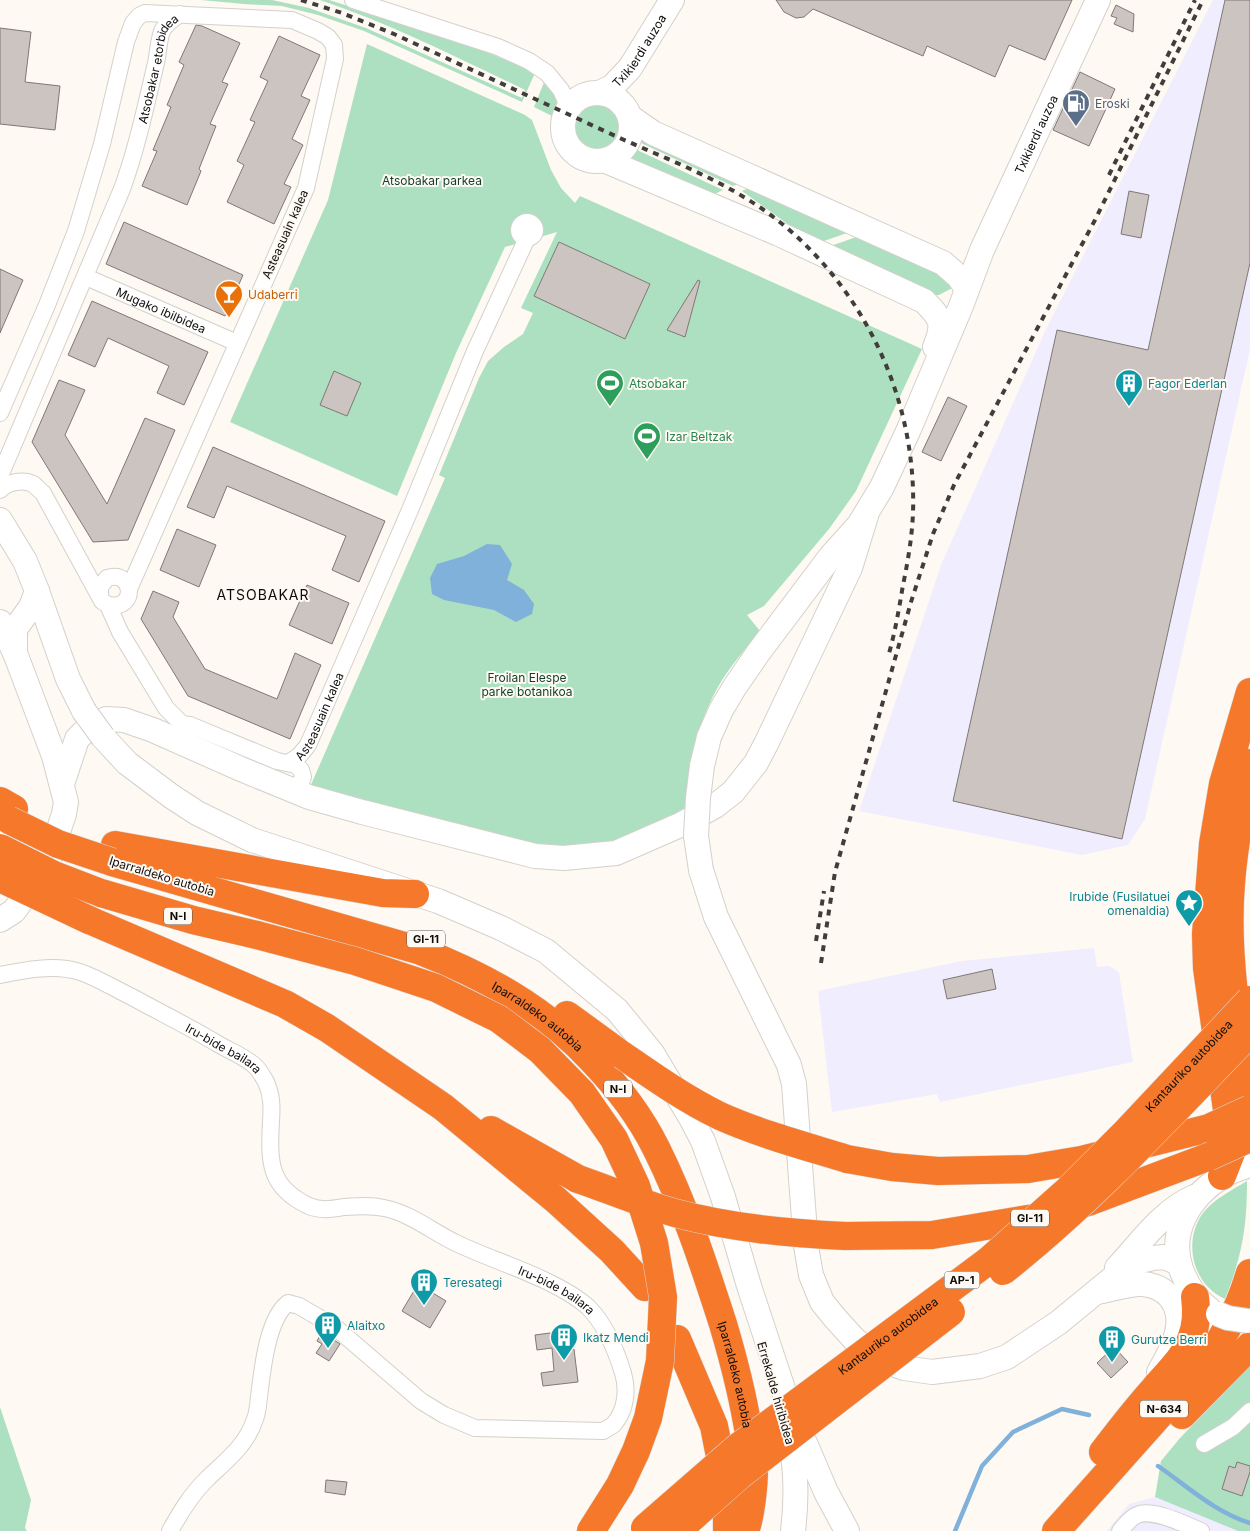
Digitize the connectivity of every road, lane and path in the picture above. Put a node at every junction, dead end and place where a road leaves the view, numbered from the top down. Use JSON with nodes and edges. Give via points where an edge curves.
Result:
{"nodes":[{"id":1,"x":353,"y":0,"type":"edge"},
{"id":2,"x":672,"y":0,"type":"edge"},
{"id":3,"x":1098,"y":0,"type":"edge"},
{"id":4,"x":180,"y":14,"type":"junction"},
{"id":5,"x":133,"y":23,"type":"junction"},
{"id":6,"x":162,"y":30,"type":"junction"},
{"id":7,"x":599,"y":93,"type":"junction"},
{"id":8,"x":569,"y":108,"type":"junction"},
{"id":9,"x":630,"y":117,"type":"junction"},
{"id":10,"x":606,"y":161,"type":"junction"},
{"id":11,"x":527,"y":238,"type":"dead end"},
{"id":12,"x":86,"y":277,"type":"junction"},
{"id":13,"x":972,"y":279,"type":"junction"},
{"id":14,"x":924,"y":301,"type":"junction"},
{"id":15,"x":237,"y":343,"type":"junction"},
{"id":16,"x":0,"y":412,"type":"edge"},
{"id":17,"x":0,"y":476,"type":"edge"},
{"id":18,"x":0,"y":490,"type":"edge"},
{"id":19,"x":866,"y":516,"type":"junction"},
{"id":20,"x":0,"y":520,"type":"edge"},
{"id":21,"x":831,"y":556,"type":"junction"},
{"id":22,"x":129,"y":589,"type":"junction"},
{"id":23,"x":37,"y":591,"type":"junction"},
{"id":24,"x":110,"y":601,"type":"junction"},
{"id":25,"x":0,"y":622,"type":"edge"},
{"id":26,"x":15,"y":653,"type":"junction"},
{"id":27,"x":1250,"y":692,"type":"edge"},
{"id":28,"x":180,"y":733,"type":"junction"},
{"id":29,"x":288,"y":763,"type":"junction"},
{"id":30,"x":1250,"y":763,"type":"edge"},
{"id":31,"x":62,"y":784,"type":"junction"},
{"id":32,"x":292,"y":790,"type":"junction"},
{"id":33,"x":6,"y":811,"type":"edge"},
{"id":34,"x":0,"y":848,"type":"edge"},
{"id":35,"x":113,"y":853,"type":"junction"},
{"id":36,"x":1250,"y":873,"type":"edge"},
{"id":37,"x":0,"y":878,"type":"edge"},
{"id":38,"x":202,"y":889,"type":"junction"},
{"id":39,"x":415,"y":894,"type":"junction"},
{"id":40,"x":0,"y":920,"type":"edge"},
{"id":41,"x":0,"y":975,"type":"edge"},
{"id":42,"x":1250,"y":990,"type":"edge"},
{"id":43,"x":1250,"y":1000,"type":"edge"},
{"id":44,"x":1250,"y":1033,"type":"edge"},
{"id":45,"x":1250,"y":1098,"type":"edge"},
{"id":46,"x":443,"y":1107,"type":"junction"},
{"id":47,"x":1250,"y":1110,"type":"edge"},
{"id":48,"x":1250,"y":1138,"type":"edge"},
{"id":49,"x":1250,"y":1165,"type":"edge"},
{"id":50,"x":1215,"y":1167,"type":"junction"},
{"id":51,"x":1200,"y":1195,"type":"junction"},
{"id":52,"x":1179,"y":1263,"type":"junction"},
{"id":53,"x":1250,"y":1273,"type":"edge"},
{"id":54,"x":646,"y":1286,"type":"dead end"},
{"id":55,"x":749,"y":1286,"type":"junction"},
{"id":56,"x":1095,"y":1292,"type":"junction"},
{"id":57,"x":1195,"y":1297,"type":"junction"},
{"id":58,"x":1249,"y":1329,"type":"edge"},
{"id":59,"x":677,"y":1339,"type":"dead end"},
{"id":60,"x":1250,"y":1411,"type":"edge"},
{"id":61,"x":1132,"y":1415,"type":"junction"},
{"id":62,"x":1204,"y":1444,"type":"dead end"},
{"id":63,"x":644,"y":1530,"type":"edge"},
{"id":64,"x":170,"y":1531,"type":"edge"},
{"id":65,"x":591,"y":1531,"type":"edge"},
{"id":66,"x":678,"y":1531,"type":"edge"},
{"id":67,"x":727,"y":1531,"type":"edge"},
{"id":68,"x":745,"y":1531,"type":"edge"},
{"id":69,"x":793,"y":1531,"type":"edge"},
{"id":70,"x":847,"y":1531,"type":"edge"},
{"id":71,"x":1043,"y":1531,"type":"edge"},
{"id":72,"x":1056,"y":1531,"type":"edge"},
{"id":73,"x":1070,"y":1531,"type":"edge"},
{"id":74,"x":1120,"y":1531,"type":"edge"},
{"id":75,"x":1201,"y":1531,"type":"edge"}],
"edges":[{"from":1,"to":8,"type":"street","via":[[490,44],[529,61],[546,73],[561,90]]},
{"from":2,"to":7,"type":"street","name":"Txikierdi auzoa","via":[[630,68],[612,87]]},
{"from":3,"to":13,"type":"street","name":"Txikierdi auzoa","via":[[982,250]]},
{"from":4,"to":5,"type":"street","name":"Atsobakar etorbidea","via":[[145,13]]},
{"from":4,"to":6,"type":"street","name":"Atsobakar etorbidea"},
{"from":4,"to":15,"type":"street","name":"Asteasuain kalea","via":[[292,20],[318,31],[334,45],[335,59],[306,188]]},
{"from":5,"to":6,"type":"street","via":[[148,24]]},
{"from":5,"to":16,"type":"street","via":[[87,198],[48,305]]},
{"from":6,"to":12,"type":"street","name":"Atsobakar etorbidea","via":[[160,50],[131,164]]},
{"from":7,"to":8,"type":"street","via":[[587,94]]},
{"from":7,"to":9,"type":"street","via":[[619,100]]},
{"from":8,"to":10,"type":"street","via":[[563,131],[573,152],[594,162]]},
{"from":9,"to":10,"type":"street","via":[[632,126],[625,148]]},
{"from":9,"to":13,"type":"street","via":[[653,133],[943,263],[960,277]]},
{"from":10,"to":14,"type":"street","via":[[770,230]]},
{"from":11,"to":29,"type":"street","name":"Asteasuain kalea","via":[[475,351],[308,746]]},
{"from":12,"to":15,"type":"street","name":"Mugako ibilbidea"},
{"from":12,"to":17,"type":"street","name":"Atsobakar etorbidea"},
{"from":13,"to":14,"type":"street","via":[[940,301]]},
{"from":13,"to":19,"type":"street","name":"Txikierdi auzoa","via":[[909,428]]},
{"from":14,"to":21,"type":"street","via":[[940,319],[939,338],[870,488]]},
{"from":15,"to":22,"type":"street","name":"Asteasuain kalea"},
{"from":18,"to":24,"type":"street","via":[[18,482],[33,484],[43,493]]},
{"from":19,"to":21,"type":"street"},
{"from":19,"to":32,"type":"street","via":[[850,568],[756,763],[733,792],[680,825],[616,852],[544,857],[353,810]]},
{"from":20,"to":23,"type":"street","via":[[25,560]]},
{"from":21,"to":56,"type":"street","bridge":true,"via":[[758,653],[721,710],[709,737],[702,766],[696,836],[716,917],[789,1065],[794,1084],[811,1275],[822,1302],[854,1340],[877,1358],[904,1368],[932,1372],[980,1366],[1007,1357]]},
{"from":22,"to":24,"type":"street","name":"Asteasuain kalea","via":[[128,596]]},
{"from":22,"to":24,"type":"street","via":[[123,578],[107,578],[102,583]]},
{"from":23,"to":26,"type":"street","via":[[16,629]]},
{"from":23,"to":39,"type":"street","bridge":true,"via":[[68,679],[84,711],[127,763],[197,814],[224,828]]},
{"from":24,"to":28,"type":"street","name":"Asteasuain kalea","via":[[119,629]]},
{"from":25,"to":26,"type":"street"},
{"from":26,"to":31,"type":"street"},
{"from":27,"to":50,"type":"highway","via":[[1223,784],[1213,844],[1206,934],[1207,968],[1232,1138],[1231,1154]]},
{"from":28,"to":29,"type":"street","name":"Asteasuain kalea","via":[[190,725]]},
{"from":28,"to":31,"type":"street","via":[[106,719],[77,739]]},
{"from":28,"to":32,"type":"street"},
{"from":29,"to":32,"type":"street","via":[[296,765],[303,777]]},
{"from":30,"to":45,"type":"highway","via":[[1231,883],[1230,920],[1237,1011]]},
{"from":31,"to":40,"type":"street","via":[[66,802],[64,814],[47,865],[14,911]]},
{"from":33,"to":35,"type":"highway","name":"Iparraldeko autobia","number":"N-I","bridge":true,"via":[[58,844]]},
{"from":34,"to":65,"type":"highway","number":"N-I","bridge":true,"via":[[54,876],[101,893],[355,961],[436,988],[498,1019],[540,1050],[582,1093],[614,1139],[636,1186],[654,1243],[663,1297],[660,1361],[648,1418],[620,1486]]},
{"from":35,"to":38,"type":"highway","name":"Iparraldeko autobia","number":"N-I"},
{"from":35,"to":39,"type":"highway","via":[[383,894]]},
{"from":36,"to":42,"type":"highway","via":[[1247,950]]},
{"from":37,"to":46,"type":"highway","number":"GI-11","bridge":true,"via":[[285,1004],[327,1028]]},
{"from":38,"to":47,"type":"highway","number":"GI-11","bridge":true,"via":[[353,919],[438,942],[489,963],[521,982],[680,1095],[721,1116],[847,1159],[938,1172],[1028,1169],[1081,1160],[1209,1128]]},
{"from":38,"to":68,"type":"highway","name":"Iparraldeko autobia","number":"N-I","via":[[450,962],[512,994],[541,1014],[570,1037],[613,1083],[655,1147],[676,1191],[733,1359],[744,1401],[754,1468]]},
{"from":39,"to":55,"type":"street","via":[[501,928],[546,951],[617,1010],[652,1053],[703,1141]]},
{"from":41,"to":64,"type":"street","name":"Iru-bide bailara","via":[[38,969],[78,971],[248,1060],[266,1082],[271,1095],[270,1161],[281,1186],[312,1207],[328,1210],[366,1206],[403,1214],[454,1242],[548,1282],[587,1306],[602,1322],[623,1375],[626,1396],[613,1425],[602,1431],[474,1428],[421,1401],[335,1327],[288,1303],[281,1308],[265,1352],[256,1418],[250,1432],[242,1446],[192,1496]]},
{"from":43,"to":63,"type":"highway","name":"Kantauriko autobidea","number":"AP-1","bridge":true,"via":[[1068,1190],[988,1261],[738,1447]]},
{"from":44,"to":66,"type":"highway","name":"Kantauriko autobidea","number":"AP-1","bridge":true,"via":[[1119,1169],[1065,1220],[740,1475]]},
{"from":46,"to":50,"type":"highway","number":"GI-11","bridge":true,"via":[[578,1179],[674,1213],[780,1232],[844,1236],[932,1235],[1034,1218]]},
{"from":46,"to":54,"type":"highway","via":[[556,1200]]},
{"from":48,"to":50,"type":"highway","number":"GI-11","bridge":true},
{"from":49,"to":50,"type":"street"},
{"from":50,"to":51,"type":"street"},
{"from":51,"to":52,"type":"street","via":[[1184,1215],[1180,1226],[1177,1238]]},
{"from":51,"to":56,"type":"street","via":[[1168,1213]]},
{"from":52,"to":56,"type":"street","via":[[1164,1257],[1140,1261]]},
{"from":52,"to":57,"type":"street"},
{"from":53,"to":72,"type":"highway","number":"N-634","via":[[1238,1309],[1214,1352]]},
{"from":55,"to":69,"type":"street","name":"Errekalde hiribidea","via":[[790,1435],[796,1493]]},
{"from":55,"to":70,"type":"street","via":[[796,1425]]},
{"from":56,"to":61,"type":"street","via":[[1151,1285],[1168,1294],[1179,1313],[1177,1332],[1166,1360]]},
{"from":57,"to":58,"type":"street","bridge":true,"via":[[1218,1314]]},
{"from":57,"to":61,"type":"highway","number":"N-634","via":[[1196,1319],[1191,1340]]},
{"from":58,"to":73,"type":"highway","number":"N-634"},
{"from":59,"to":67,"type":"highway","via":[[714,1426],[727,1492]]},
{"from":60,"to":62,"type":"street","via":[[1234,1427]]},
{"from":61,"to":71,"type":"highway","number":"N-634"},
{"from":74,"to":75,"type":"street","via":[[1129,1520],[1148,1513]]}]}
